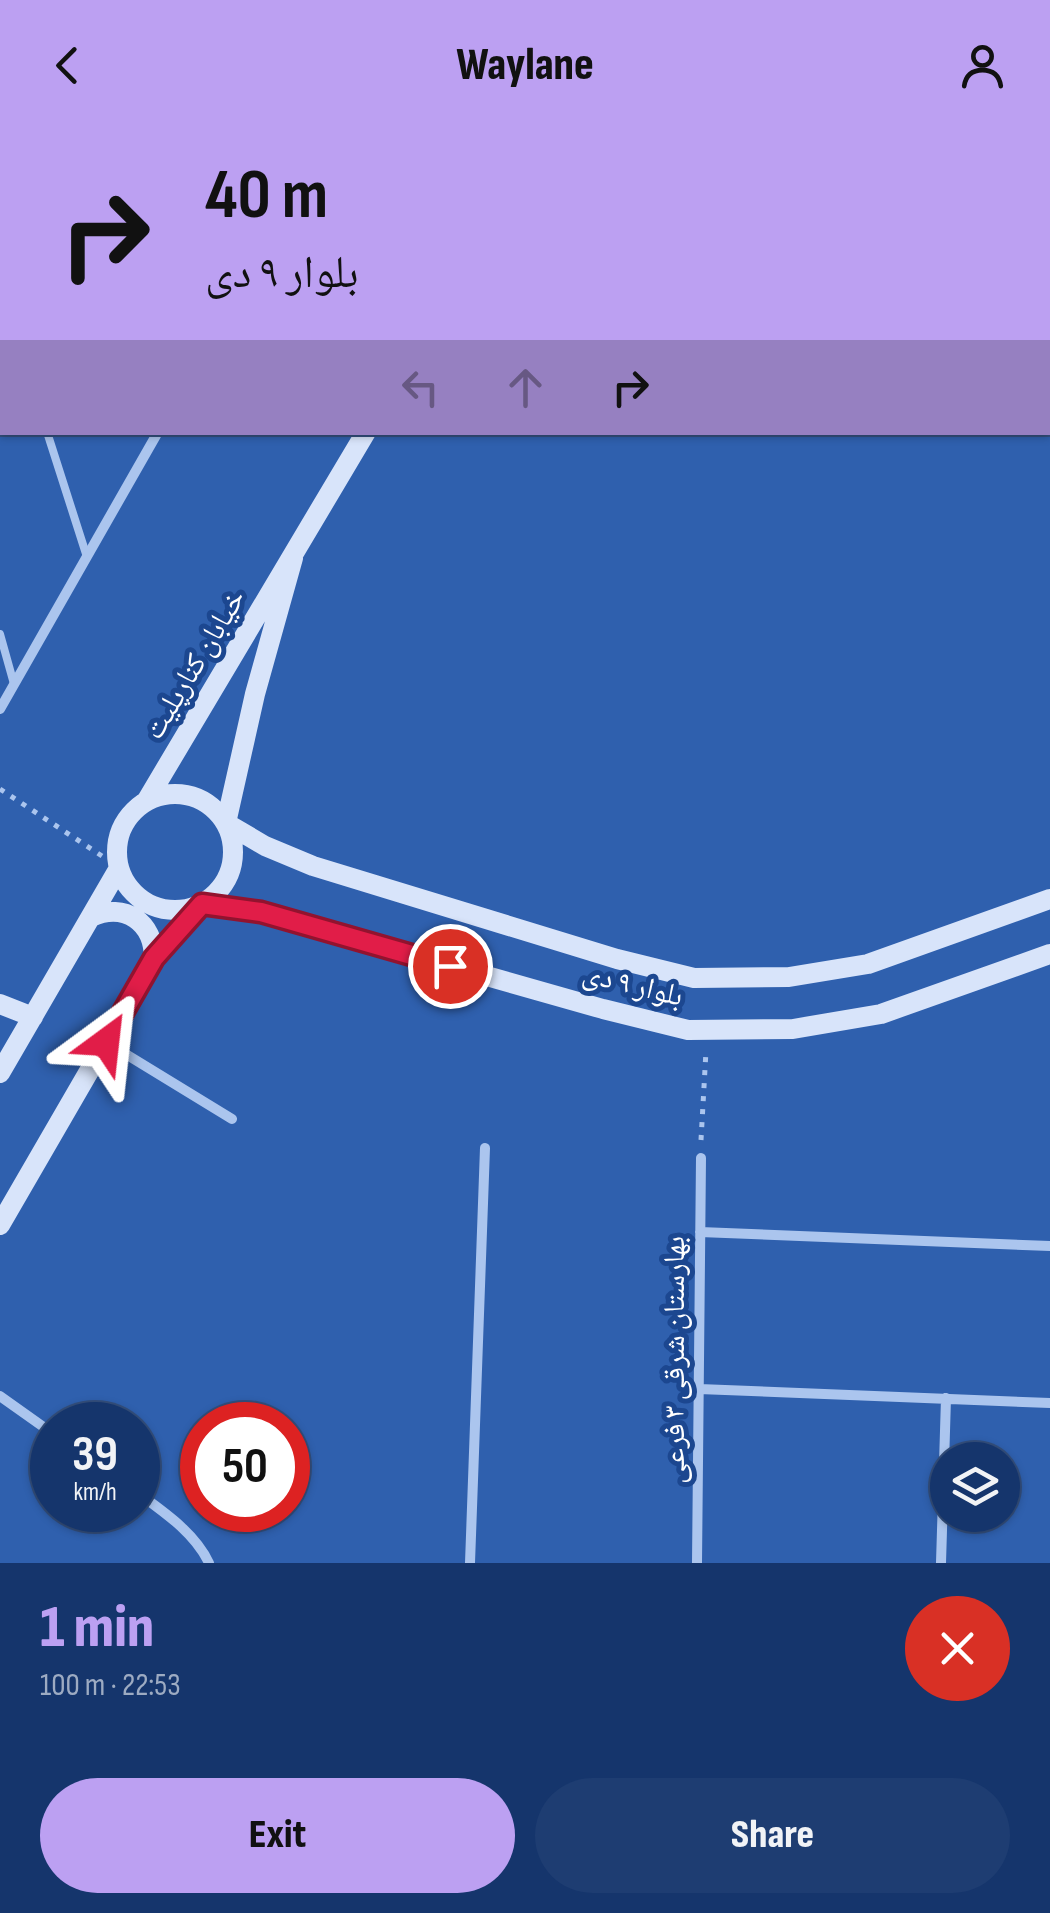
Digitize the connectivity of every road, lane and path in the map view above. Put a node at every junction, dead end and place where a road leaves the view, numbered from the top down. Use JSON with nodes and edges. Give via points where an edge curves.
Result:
{"nodes":[{"id":1,"x":48,"y":435,"type":"edge"},
{"id":2,"x":156,"y":435,"type":"edge"},
{"id":3,"x":364,"y":435,"type":"edge"},
{"id":4,"x":88,"y":557,"type":"junction"},
{"id":5,"x":293,"y":558,"type":"junction"},
{"id":6,"x":0,"y":634,"type":"edge"},
{"id":7,"x":14,"y":684,"type":"junction"},
{"id":8,"x":0,"y":710,"type":"edge"},
{"id":9,"x":0,"y":789,"type":"edge"},
{"id":10,"x":147,"y":800,"type":"junction"},
{"id":11,"x":226,"y":823,"type":"junction"},
{"id":12,"x":119,"y":868,"type":"junction"},
{"id":13,"x":1050,"y":898,"type":"edge"},
{"id":14,"x":202,"y":904,"type":"junction"},
{"id":15,"x":91,"y":917,"type":"junction"},
{"id":16,"x":1050,"y":954,"type":"edge"},
{"id":17,"x":154,"y":958,"type":"junction"},
{"id":18,"x":0,"y":1004,"type":"edge"},
{"id":19,"x":33,"y":1017,"type":"junction"},
{"id":20,"x":706,"y":1030,"type":"junction"},
{"id":21,"x":106,"y":1042,"type":"junction"},
{"id":22,"x":0,"y":1072,"type":"edge"},
{"id":23,"x":232,"y":1119,"type":"dead end"},
{"id":24,"x":485,"y":1148,"type":"dead end"},
{"id":25,"x":700,"y":1158,"type":"joint"},
{"id":26,"x":0,"y":1225,"type":"edge"},
{"id":27,"x":700,"y":1232,"type":"junction"},
{"id":28,"x":1050,"y":1246,"type":"edge"},
{"id":29,"x":699,"y":1389,"type":"junction"},
{"id":30,"x":0,"y":1396,"type":"edge"},
{"id":31,"x":946,"y":1398,"type":"junction"},
{"id":32,"x":1050,"y":1403,"type":"edge"},
{"id":33,"x":30,"y":1417,"type":"edge"},
{"id":34,"x":160,"y":1509,"type":"edge"},
{"id":35,"x":209,"y":1563,"type":"edge"},
{"id":36,"x":470,"y":1563,"type":"edge"},
{"id":37,"x":698,"y":1563,"type":"edge"},
{"id":38,"x":942,"y":1563,"type":"edge"}],
"edges":[{"from":1,"to":4,"type":"lane"},
{"from":2,"to":4,"type":"street"},
{"from":3,"to":5,"type":"main road","name":"خیابان کنارپلیت"},
{"from":4,"to":7,"type":"street"},
{"from":5,"to":10,"type":"main road","name":"خیابان کنارپلیت"},
{"from":5,"to":11,"type":"main road","name":"خیابان کنارپلیت"},
{"from":6,"to":7,"type":"lane"},
{"from":7,"to":8,"type":"street"},
{"from":9,"to":12,"type":"path"},
{"from":10,"to":11,"type":"main road","via":[[182,793],[200,798]]},
{"from":10,"to":12,"type":"main road","via":[[125,822],[116,852]]},
{"from":11,"to":13,"type":"main road","name":"بلوار ۹ دی","via":[[312,866],[694,978],[789,977],[868,964]]},
{"from":11,"to":14,"type":"main road","via":[[231,868]]},
{"from":12,"to":14,"type":"main road","via":[[126,884],[152,906],[186,910]]},
{"from":12,"to":15,"type":"main road"},
{"from":14,"to":17,"type":"main road"},
{"from":14,"to":20,"type":"main road","name":"بلوار ۹ دی","via":[[261,912],[603,1009]]},
{"from":15,"to":17,"type":"main road","via":[[114,911],[137,919],[151,936]]},
{"from":15,"to":19,"type":"main road"},
{"from":16,"to":20,"type":"main road","name":"بلوار ۹ دی","via":[[881,1014],[793,1029]]},
{"from":17,"to":21,"type":"main road"},
{"from":18,"to":19,"type":"main road"},
{"from":19,"to":22,"type":"main road"},
{"from":20,"to":25,"type":"path"},
{"from":21,"to":23,"type":"street"},
{"from":21,"to":26,"type":"main road"},
{"from":24,"to":36,"type":"street"},
{"from":25,"to":27,"type":"street","name":"بهارستان شرقی ۳ فرعی"},
{"from":27,"to":28,"type":"street"},
{"from":27,"to":29,"type":"street","name":"بهارستان شرقی ۳ فرعی"},
{"from":29,"to":31,"type":"street"},
{"from":29,"to":37,"type":"street","name":"بهارستان شرقی ۳ فرعی"},
{"from":30,"to":33,"type":"street"},
{"from":31,"to":32,"type":"street"},
{"from":31,"to":38,"type":"street"},
{"from":34,"to":35,"type":"street"}]}
